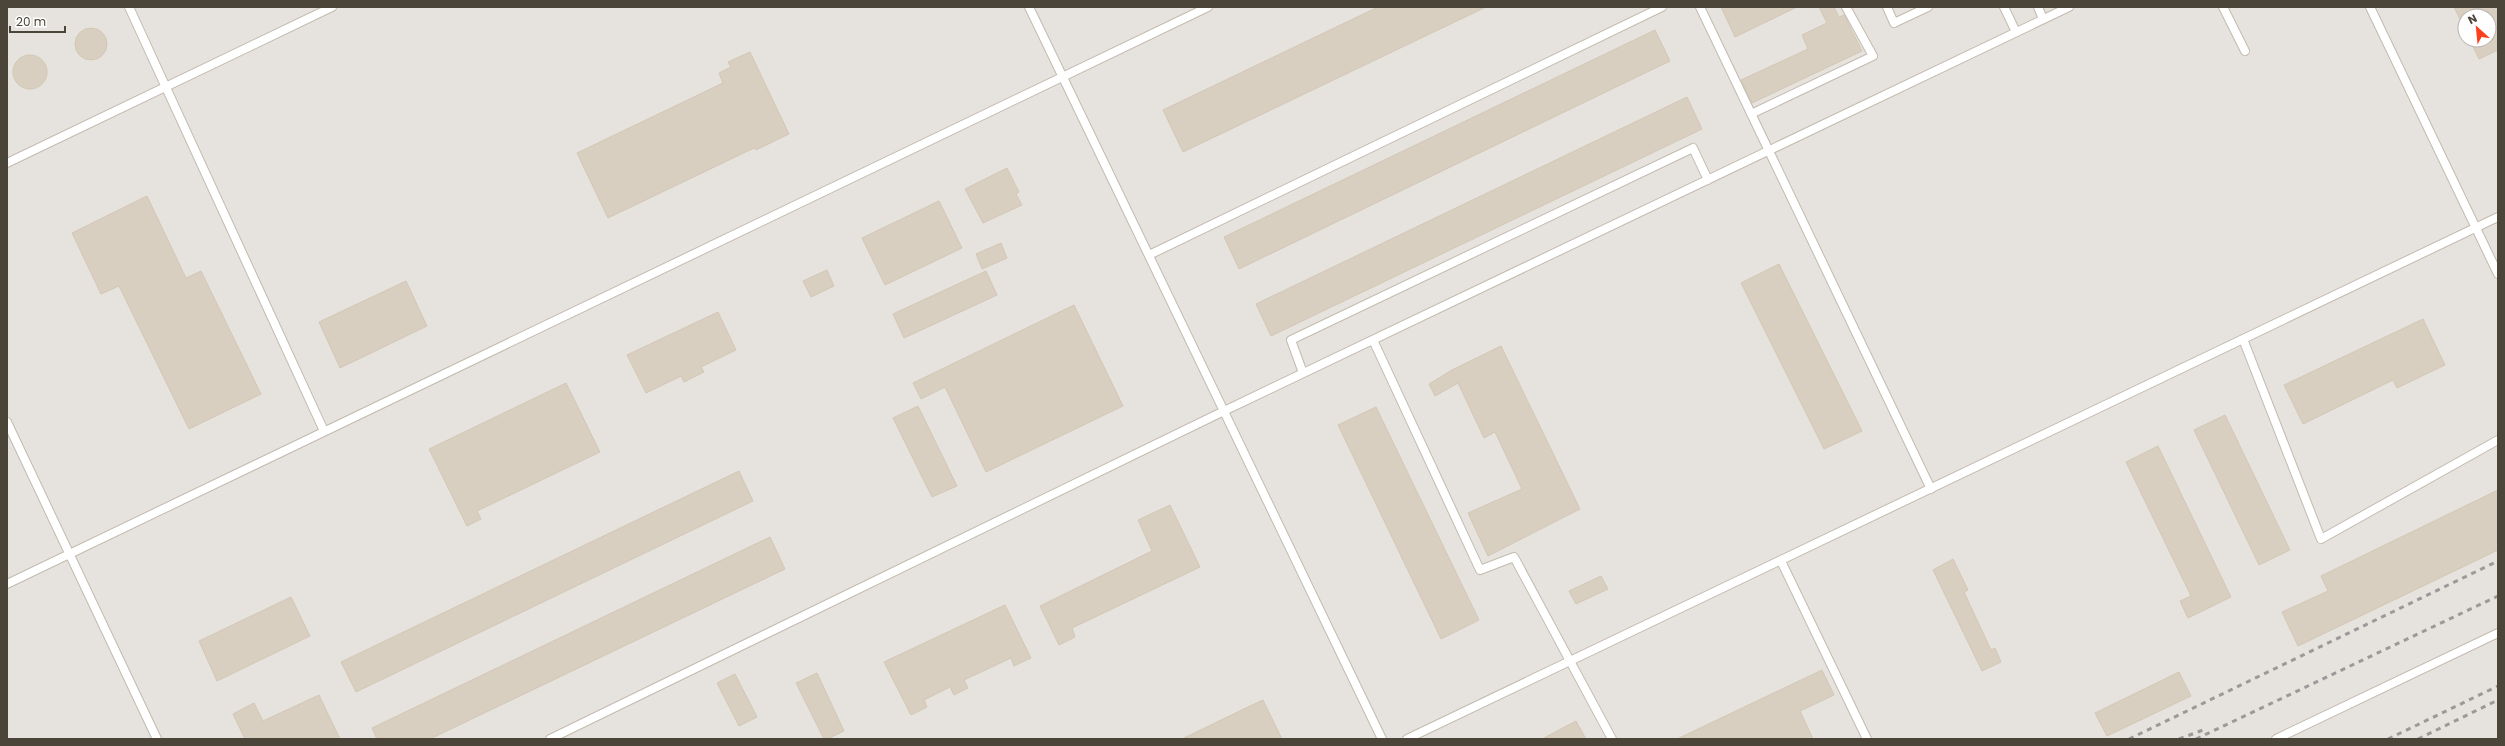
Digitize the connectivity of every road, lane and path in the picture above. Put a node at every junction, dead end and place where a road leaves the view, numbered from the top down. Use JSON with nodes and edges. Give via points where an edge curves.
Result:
{"nodes":[{"id":1,"x":129,"y":7,"type":"edge"},
{"id":2,"x":332,"y":7,"type":"edge"},
{"id":3,"x":1030,"y":7,"type":"edge"},
{"id":4,"x":1208,"y":7,"type":"edge"},
{"id":5,"x":1662,"y":7,"type":"edge"},
{"id":6,"x":1700,"y":7,"type":"edge"},
{"id":7,"x":1846,"y":7,"type":"edge"},
{"id":8,"x":1887,"y":7,"type":"edge"},
{"id":9,"x":1928,"y":7,"type":"edge"},
{"id":10,"x":2004,"y":7,"type":"edge"},
{"id":11,"x":2038,"y":7,"type":"edge"},
{"id":12,"x":2069,"y":7,"type":"edge"},
{"id":13,"x":2223,"y":7,"type":"edge"},
{"id":14,"x":2370,"y":7,"type":"edge"},
{"id":15,"x":2043,"y":19,"type":"junction"},
{"id":16,"x":2016,"y":32,"type":"junction"},
{"id":17,"x":2245,"y":51,"type":"dead end"},
{"id":18,"x":1063,"y":76,"type":"junction"},
{"id":19,"x":164,"y":87,"type":"junction"},
{"id":20,"x":1751,"y":114,"type":"junction"},
{"id":21,"x":1769,"y":151,"type":"junction"},
{"id":22,"x":7,"y":163,"type":"edge"},
{"id":23,"x":1708,"y":180,"type":"junction"},
{"id":24,"x":2498,"y":217,"type":"edge"},
{"id":25,"x":2476,"y":227,"type":"junction"},
{"id":26,"x":1149,"y":255,"type":"junction"},
{"id":27,"x":2498,"y":274,"type":"edge"},
{"id":28,"x":2243,"y":339,"type":"junction"},
{"id":29,"x":1373,"y":340,"type":"junction"},
{"id":30,"x":1303,"y":373,"type":"junction"},
{"id":31,"x":1224,"y":411,"type":"junction"},
{"id":32,"x":7,"y":422,"type":"edge"},
{"id":33,"x":324,"y":431,"type":"junction"},
{"id":34,"x":2498,"y":440,"type":"edge"},
{"id":35,"x":1931,"y":489,"type":"junction"},
{"id":36,"x":70,"y":554,"type":"junction"},
{"id":37,"x":1781,"y":561,"type":"junction"},
{"id":38,"x":7,"y":584,"type":"edge"},
{"id":39,"x":2498,"y":633,"type":"edge"},
{"id":40,"x":1569,"y":662,"type":"junction"},
{"id":41,"x":157,"y":739,"type":"edge"},
{"id":42,"x":550,"y":739,"type":"edge"},
{"id":43,"x":1382,"y":739,"type":"edge"},
{"id":44,"x":1407,"y":739,"type":"edge"},
{"id":45,"x":1612,"y":739,"type":"edge"},
{"id":46,"x":1867,"y":739,"type":"edge"},
{"id":47,"x":2276,"y":739,"type":"edge"}],
"edges":[{"from":1,"to":19,"type":"lane"},
{"from":2,"to":19,"type":"lane"},
{"from":3,"to":18,"type":"lane"},
{"from":4,"to":18,"type":"lane"},
{"from":5,"to":26,"type":"lane"},
{"from":6,"to":20,"type":"lane"},
{"from":7,"to":20,"type":"lane","via":[[1873,56]]},
{"from":8,"to":9,"type":"lane","via":[[1894,23]]},
{"from":10,"to":16,"type":"lane"},
{"from":11,"to":15,"type":"lane"},
{"from":12,"to":15,"type":"lane"},
{"from":13,"to":17,"type":"lane"},
{"from":14,"to":25,"type":"lane"},
{"from":15,"to":16,"type":"lane"},
{"from":16,"to":21,"type":"lane"},
{"from":18,"to":26,"type":"lane"},
{"from":18,"to":33,"type":"lane"},
{"from":19,"to":22,"type":"lane"},
{"from":19,"to":33,"type":"lane"},
{"from":20,"to":21,"type":"lane"},
{"from":21,"to":23,"type":"lane"},
{"from":21,"to":35,"type":"lane"},
{"from":23,"to":29,"type":"lane"},
{"from":23,"to":30,"type":"lane","via":[[1693,148],[1291,340]]},
{"from":24,"to":25,"type":"lane"},
{"from":25,"to":27,"type":"lane"},
{"from":25,"to":28,"type":"lane"},
{"from":26,"to":31,"type":"lane"},
{"from":28,"to":34,"type":"lane","via":[[2321,539]]},
{"from":28,"to":35,"type":"lane"},
{"from":29,"to":30,"type":"lane"},
{"from":29,"to":40,"type":"lane","via":[[1480,570],[1514,557]]},
{"from":30,"to":31,"type":"lane"},
{"from":31,"to":42,"type":"lane"},
{"from":31,"to":43,"type":"lane"},
{"from":32,"to":36,"type":"lane"},
{"from":33,"to":36,"type":"lane"},
{"from":35,"to":37,"type":"lane"},
{"from":36,"to":38,"type":"lane"},
{"from":36,"to":41,"type":"lane"},
{"from":37,"to":40,"type":"lane"},
{"from":37,"to":46,"type":"lane"},
{"from":39,"to":47,"type":"lane"},
{"from":40,"to":44,"type":"lane"},
{"from":40,"to":45,"type":"lane"}]}
